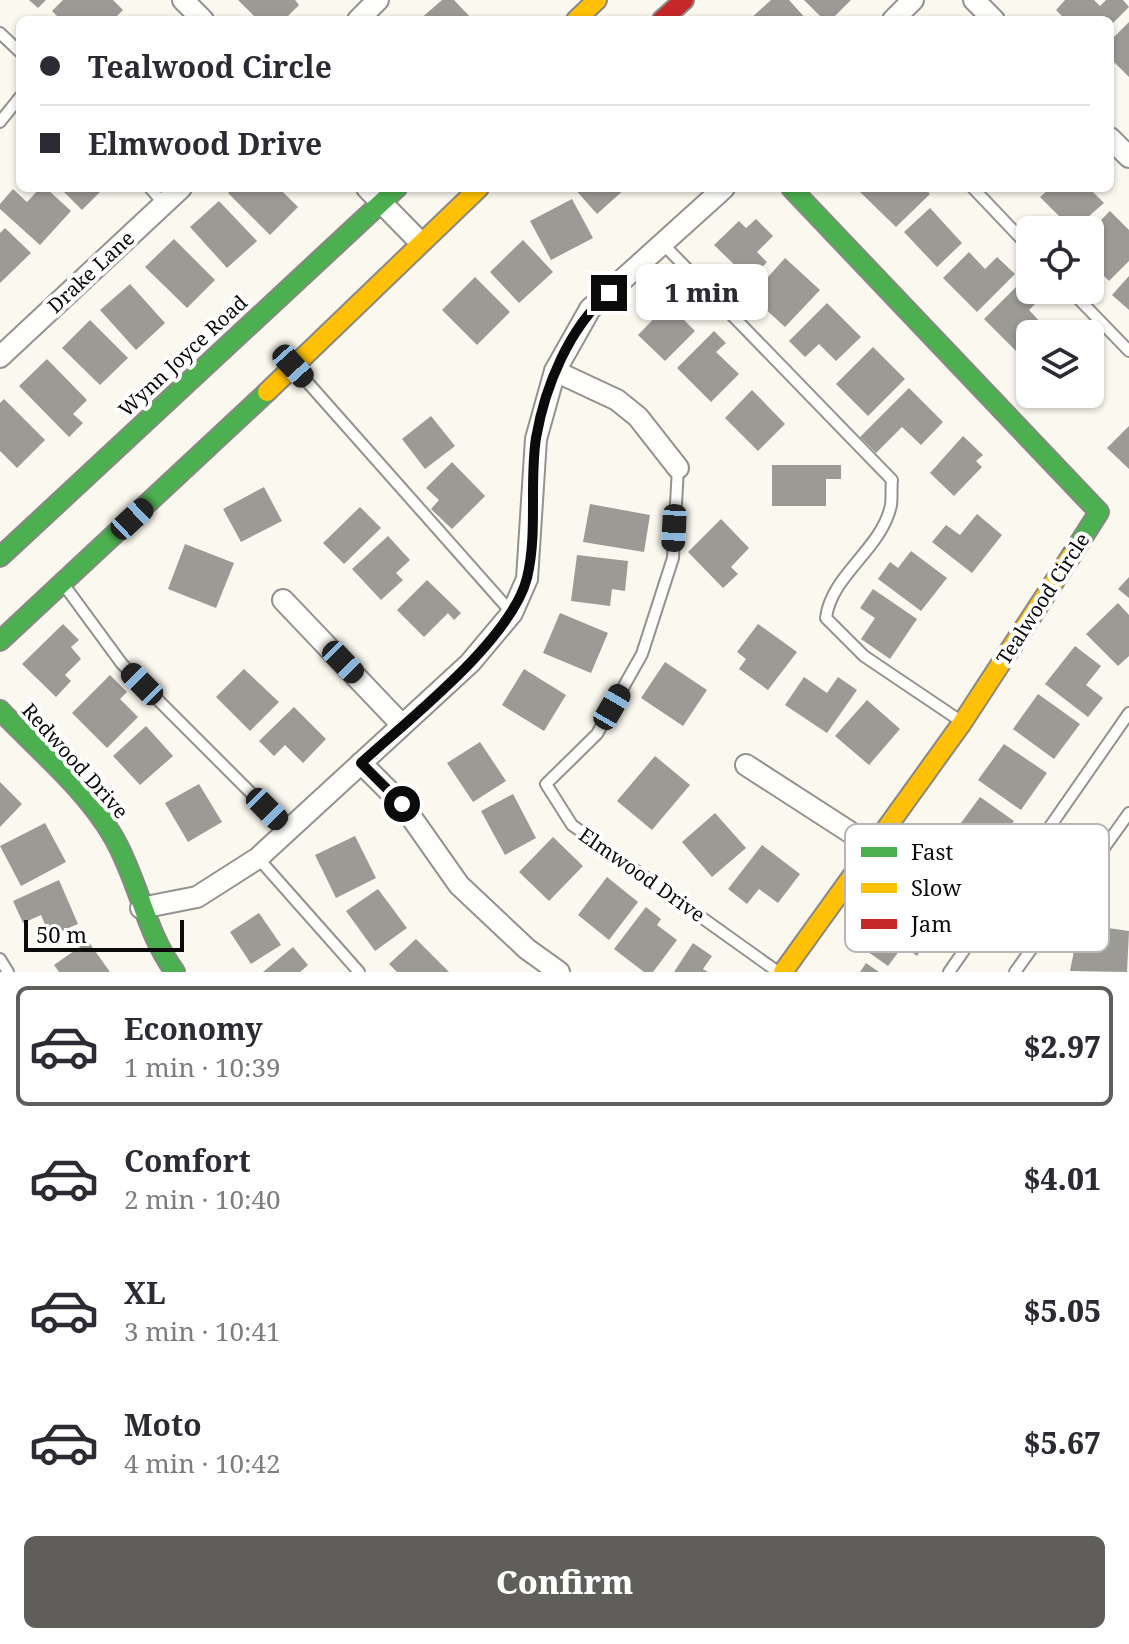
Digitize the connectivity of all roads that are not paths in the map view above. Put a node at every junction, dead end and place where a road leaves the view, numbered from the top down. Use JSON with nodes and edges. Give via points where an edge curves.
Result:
{"nodes":[{"id":1,"x":183,"y":0,"type":"edge"},
{"id":2,"x":378,"y":0,"type":"edge"},
{"id":3,"x":597,"y":0,"type":"edge"},
{"id":4,"x":684,"y":0,"type":"edge"},
{"id":5,"x":913,"y":0,"type":"edge"},
{"id":6,"x":974,"y":0,"type":"edge"},
{"id":7,"x":199,"y":16,"type":"edge"},
{"id":8,"x":362,"y":16,"type":"edge"},
{"id":9,"x":580,"y":16,"type":"edge"},
{"id":10,"x":666,"y":16,"type":"edge"},
{"id":11,"x":897,"y":16,"type":"edge"},
{"id":12,"x":990,"y":16,"type":"edge"},
{"id":13,"x":0,"y":33,"type":"edge"},
{"id":14,"x":16,"y":48,"type":"edge"},
{"id":15,"x":16,"y":102,"type":"edge"},
{"id":16,"x":0,"y":122,"type":"edge"},
{"id":17,"x":1114,"y":142,"type":"edge"},
{"id":18,"x":1129,"y":157,"type":"edge"},
{"id":19,"x":154,"y":192,"type":"edge"},
{"id":20,"x":177,"y":192,"type":"edge"},
{"id":21,"x":475,"y":192,"type":"edge"},
{"id":22,"x":720,"y":192,"type":"edge"},
{"id":23,"x":795,"y":192,"type":"edge"},
{"id":24,"x":977,"y":192,"type":"edge"},
{"id":25,"x":375,"y":195,"type":"edge"},
{"id":26,"x":164,"y":204,"type":"junction"},
{"id":27,"x":1016,"y":233,"type":"edge"},
{"id":28,"x":420,"y":242,"type":"junction"},
{"id":29,"x":663,"y":244,"type":"junction"},
{"id":30,"x":1084,"y":304,"type":"edge"},
{"id":31,"x":1129,"y":351,"type":"edge"},
{"id":32,"x":0,"y":357,"type":"edge"},
{"id":33,"x":293,"y":366,"type":"junction"},
{"id":34,"x":555,"y":371,"type":"junction"},
{"id":35,"x":678,"y":468,"type":"joint"},
{"id":36,"x":0,"y":557,"type":"edge"},
{"id":37,"x":63,"y":583,"type":"junction"},
{"id":38,"x":283,"y":600,"type":"dead end"},
{"id":39,"x":512,"y":613,"type":"junction"},
{"id":40,"x":0,"y":641,"type":"edge"},
{"id":41,"x":0,"y":710,"type":"edge"},
{"id":42,"x":1129,"y":713,"type":"edge"},
{"id":43,"x":962,"y":723,"type":"junction"},
{"id":44,"x":402,"y":725,"type":"junction"},
{"id":45,"x":361,"y":763,"type":"junction"},
{"id":46,"x":746,"y":765,"type":"dead end"},
{"id":47,"x":1129,"y":813,"type":"edge"},
{"id":48,"x":890,"y":824,"type":"edge"},
{"id":49,"x":1052,"y":824,"type":"edge"},
{"id":50,"x":845,"y":829,"type":"edge"},
{"id":51,"x":288,"y":830,"type":"junction"},
{"id":52,"x":1109,"y":841,"type":"edge"},
{"id":53,"x":258,"y":858,"type":"junction"},
{"id":54,"x":845,"y":885,"type":"edge"},
{"id":55,"x":141,"y":908,"type":"junction"},
{"id":56,"x":963,"y":952,"type":"edge"},
{"id":57,"x":1029,"y":952,"type":"edge"},
{"id":58,"x":0,"y":959,"type":"edge"},
{"id":59,"x":8,"y":972,"type":"edge"},
{"id":60,"x":175,"y":972,"type":"edge"},
{"id":61,"x":359,"y":972,"type":"edge"},
{"id":62,"x":559,"y":972,"type":"edge"},
{"id":63,"x":780,"y":972,"type":"edge"},
{"id":64,"x":949,"y":972,"type":"edge"},
{"id":65,"x":1015,"y":972,"type":"edge"}],
"edges":[{"from":1,"to":7,"type":"street"},
{"from":2,"to":8,"type":"street"},
{"from":3,"to":9,"type":"street"},
{"from":4,"to":10,"type":"street"},
{"from":5,"to":11,"type":"street"},
{"from":6,"to":12,"type":"street"},
{"from":13,"to":14,"type":"lane"},
{"from":15,"to":16,"type":"lane"},
{"from":17,"to":18,"type":"street"},
{"from":19,"to":26,"type":"lane"},
{"from":20,"to":26,"type":"street","name":"Drake Lane"},
{"from":21,"to":28,"type":"street"},
{"from":22,"to":29,"type":"street"},
{"from":23,"to":43,"type":"street","name":"Tealwood Circle","via":[[1099,512]]},
{"from":24,"to":27,"type":"lane"},
{"from":25,"to":28,"type":"street"},
{"from":25,"to":36,"type":"street","name":"Wynn Joyce Road"},
{"from":26,"to":32,"type":"street","name":"Drake Lane"},
{"from":28,"to":33,"type":"street"},
{"from":29,"to":34,"type":"street","via":[[590,309]]},
{"from":29,"to":43,"type":"lane","via":[[892,480],[891,508],[868,549],[828,600],[826,618],[864,656]]},
{"from":30,"to":31,"type":"lane"},
{"from":33,"to":37,"type":"street"},
{"from":33,"to":39,"type":"lane"},
{"from":34,"to":35,"type":"street","name":"Elmwood Drive","via":[[617,400],[638,417]]},
{"from":34,"to":39,"type":"street","via":[[536,439],[527,579]]},
{"from":35,"to":63,"type":"lane","name":"Elmwood Drive","via":[[673,558],[642,654],[597,734],[546,784],[572,825]]},
{"from":37,"to":40,"type":"street"},
{"from":37,"to":51,"type":"lane","via":[[122,664]]},
{"from":38,"to":44,"type":"street"},
{"from":39,"to":44,"type":"street","via":[[470,663]]},
{"from":41,"to":55,"type":"street","name":"Redwood Drive","via":[[114,838]]},
{"from":42,"to":49,"type":"lane"},
{"from":43,"to":48,"type":"street","name":"Tealwood Circle"},
{"from":44,"to":45,"type":"street"},
{"from":45,"to":51,"type":"street"},
{"from":45,"to":62,"type":"street","via":[[402,804],[459,885]]},
{"from":46,"to":50,"type":"street"},
{"from":47,"to":52,"type":"lane"},
{"from":51,"to":53,"type":"street"},
{"from":53,"to":55,"type":"street","via":[[197,897]]},
{"from":53,"to":61,"type":"lane"},
{"from":54,"to":63,"type":"street","name":"Tealwood Circle"},
{"from":55,"to":60,"type":"street","name":"Redwood Drive"},
{"from":56,"to":64,"type":"lane"},
{"from":57,"to":65,"type":"lane"},
{"from":58,"to":59,"type":"lane"}]}
